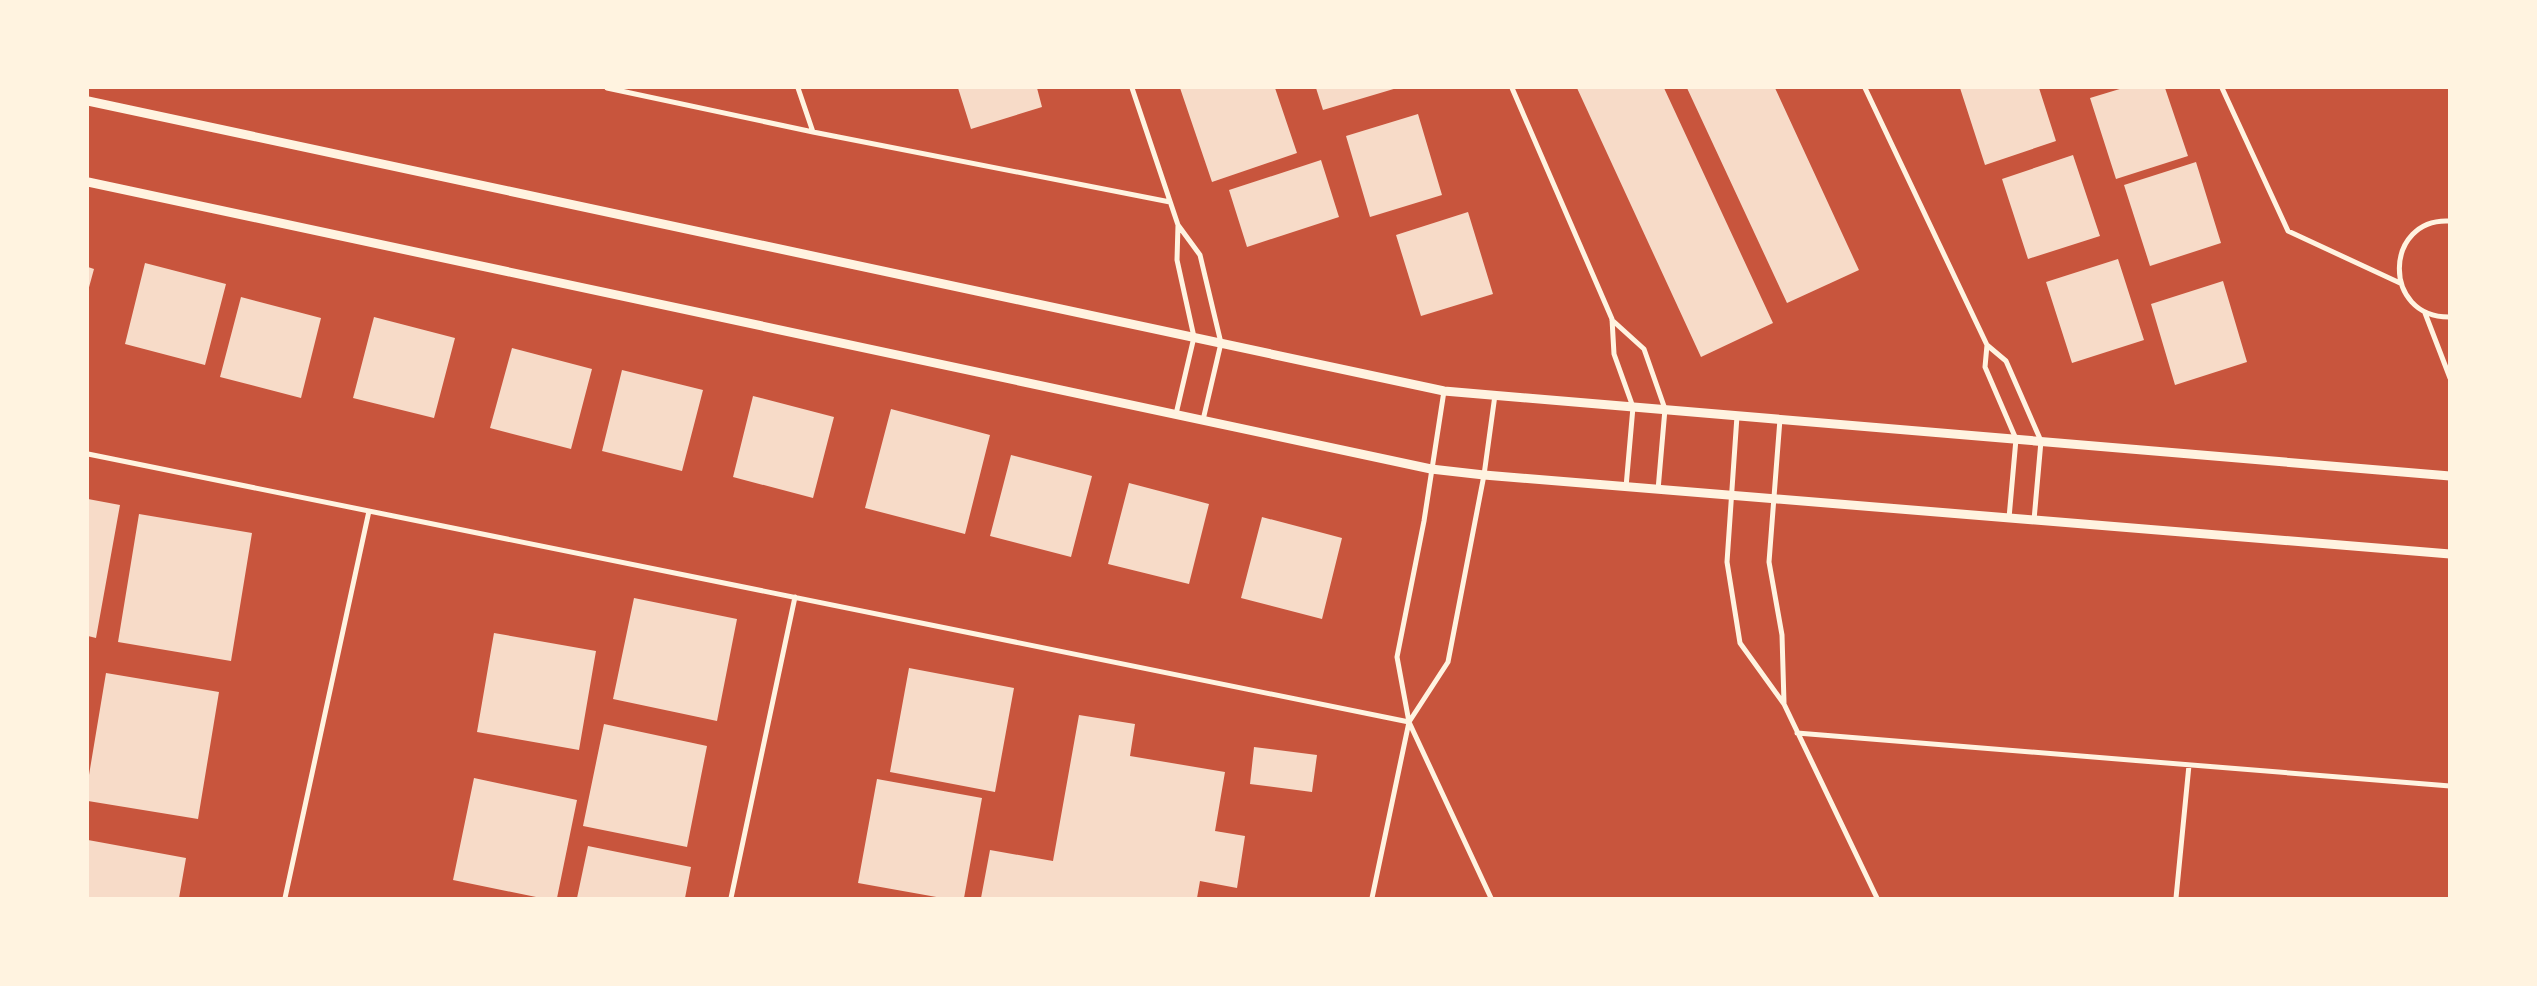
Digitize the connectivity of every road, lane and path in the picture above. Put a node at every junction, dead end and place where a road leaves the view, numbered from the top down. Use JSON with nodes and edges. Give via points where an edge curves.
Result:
{"nodes":[{"id":1,"x":607,"y":88,"type":"edge"},
{"id":2,"x":798,"y":88,"type":"edge"},
{"id":3,"x":1132,"y":88,"type":"edge"},
{"id":4,"x":1512,"y":88,"type":"edge"},
{"id":5,"x":1865,"y":88,"type":"edge"},
{"id":6,"x":2222,"y":88,"type":"edge"},
{"id":7,"x":88,"y":102,"type":"edge"},
{"id":8,"x":813,"y":132,"type":"junction"},
{"id":9,"x":88,"y":182,"type":"edge"},
{"id":10,"x":1170,"y":202,"type":"junction"},
{"id":11,"x":2450,"y":221,"type":"edge"},
{"id":12,"x":1178,"y":225,"type":"junction"},
{"id":13,"x":2400,"y":283,"type":"junction"},
{"id":14,"x":2425,"y":313,"type":"junction"},
{"id":15,"x":2450,"y":317,"type":"edge"},
{"id":16,"x":1612,"y":319,"type":"junction"},
{"id":17,"x":1194,"y":337,"type":"junction"},
{"id":18,"x":1221,"y":343,"type":"junction"},
{"id":19,"x":1987,"y":344,"type":"junction"},
{"id":20,"x":2450,"y":378,"type":"edge"},
{"id":21,"x":1444,"y":391,"type":"junction"},
{"id":22,"x":1495,"y":395,"type":"junction"},
{"id":23,"x":1633,"y":406,"type":"junction"},
{"id":24,"x":1666,"y":409,"type":"junction"},
{"id":25,"x":1176,"y":414,"type":"junction"},
{"id":26,"x":1737,"y":416,"type":"junction"},
{"id":27,"x":1780,"y":419,"type":"junction"},
{"id":28,"x":1203,"y":420,"type":"junction"},
{"id":29,"x":2016,"y":439,"type":"junction"},
{"id":30,"x":2041,"y":442,"type":"junction"},
{"id":31,"x":88,"y":454,"type":"edge"},
{"id":32,"x":1431,"y":469,"type":"junction"},
{"id":33,"x":1484,"y":475,"type":"junction"},
{"id":34,"x":2450,"y":476,"type":"edge"},
{"id":35,"x":1626,"y":487,"type":"junction"},
{"id":36,"x":1658,"y":490,"type":"junction"},
{"id":37,"x":1730,"y":496,"type":"junction"},
{"id":38,"x":1773,"y":499,"type":"junction"},
{"id":39,"x":369,"y":511,"type":"junction"},
{"id":40,"x":2009,"y":518,"type":"junction"},
{"id":41,"x":2034,"y":520,"type":"junction"},
{"id":42,"x":2450,"y":554,"type":"edge"},
{"id":43,"x":795,"y":598,"type":"junction"},
{"id":44,"x":1784,"y":704,"type":"junction"},
{"id":45,"x":1409,"y":722,"type":"junction"},
{"id":46,"x":1798,"y":733,"type":"junction"},
{"id":47,"x":2189,"y":765,"type":"junction"},
{"id":48,"x":2450,"y":786,"type":"edge"},
{"id":49,"x":285,"y":898,"type":"edge"},
{"id":50,"x":732,"y":898,"type":"edge"},
{"id":51,"x":1372,"y":898,"type":"edge"},
{"id":52,"x":1491,"y":898,"type":"edge"},
{"id":53,"x":1877,"y":898,"type":"edge"},
{"id":54,"x":2176,"y":898,"type":"edge"}],
"edges":[{"from":1,"to":8,"type":"street"},
{"from":2,"to":8,"type":"street"},
{"from":3,"to":10,"type":"street"},
{"from":4,"to":16,"type":"street"},
{"from":5,"to":19,"type":"street"},
{"from":6,"to":13,"type":"street","via":[[2288,231]]},
{"from":7,"to":17,"type":"street"},
{"from":8,"to":10,"type":"street"},
{"from":9,"to":25,"type":"street"},
{"from":10,"to":12,"type":"street"},
{"from":11,"to":13,"type":"street","via":[[2436,220],[2413,233],[2399,256]]},
{"from":12,"to":17,"type":"street","via":[[1177,260]]},
{"from":12,"to":18,"type":"street","via":[[1200,255]]},
{"from":13,"to":14,"type":"street","via":[[2410,301]]},
{"from":14,"to":15,"type":"street"},
{"from":14,"to":20,"type":"street"},
{"from":16,"to":23,"type":"street","via":[[1614,354]]},
{"from":16,"to":24,"type":"street","via":[[1644,349]]},
{"from":17,"to":18,"type":"street"},
{"from":17,"to":25,"type":"street"},
{"from":18,"to":21,"type":"street"},
{"from":18,"to":28,"type":"street"},
{"from":19,"to":29,"type":"street","via":[[1985,367]]},
{"from":19,"to":30,"type":"street","via":[[2006,361]]},
{"from":21,"to":22,"type":"street"},
{"from":21,"to":32,"type":"street"},
{"from":22,"to":23,"type":"street"},
{"from":22,"to":33,"type":"street"},
{"from":23,"to":24,"type":"street"},
{"from":23,"to":35,"type":"street"},
{"from":24,"to":26,"type":"street"},
{"from":24,"to":36,"type":"street"},
{"from":25,"to":28,"type":"street"},
{"from":26,"to":27,"type":"street"},
{"from":26,"to":37,"type":"street"},
{"from":27,"to":29,"type":"street"},
{"from":27,"to":38,"type":"street"},
{"from":28,"to":32,"type":"street"},
{"from":29,"to":30,"type":"street"},
{"from":29,"to":40,"type":"street"},
{"from":30,"to":34,"type":"street"},
{"from":30,"to":41,"type":"street"},
{"from":31,"to":39,"type":"street"},
{"from":32,"to":33,"type":"street"},
{"from":32,"to":45,"type":"street","via":[[1397,657]]},
{"from":33,"to":35,"type":"street"},
{"from":33,"to":45,"type":"street","via":[[1448,662]]},
{"from":35,"to":36,"type":"street"},
{"from":36,"to":37,"type":"street"},
{"from":37,"to":38,"type":"street"},
{"from":37,"to":44,"type":"street","via":[[1727,562],[1740,643]]},
{"from":38,"to":40,"type":"street"},
{"from":38,"to":44,"type":"street","via":[[1769,562],[1782,635]]},
{"from":39,"to":43,"type":"street"},
{"from":39,"to":49,"type":"street"},
{"from":40,"to":41,"type":"street"},
{"from":41,"to":42,"type":"street"},
{"from":43,"to":45,"type":"street"},
{"from":43,"to":50,"type":"street"},
{"from":44,"to":46,"type":"street"},
{"from":45,"to":51,"type":"street"},
{"from":45,"to":52,"type":"street"},
{"from":46,"to":47,"type":"street"},
{"from":46,"to":53,"type":"street"},
{"from":47,"to":48,"type":"street"},
{"from":47,"to":54,"type":"street"}]}
